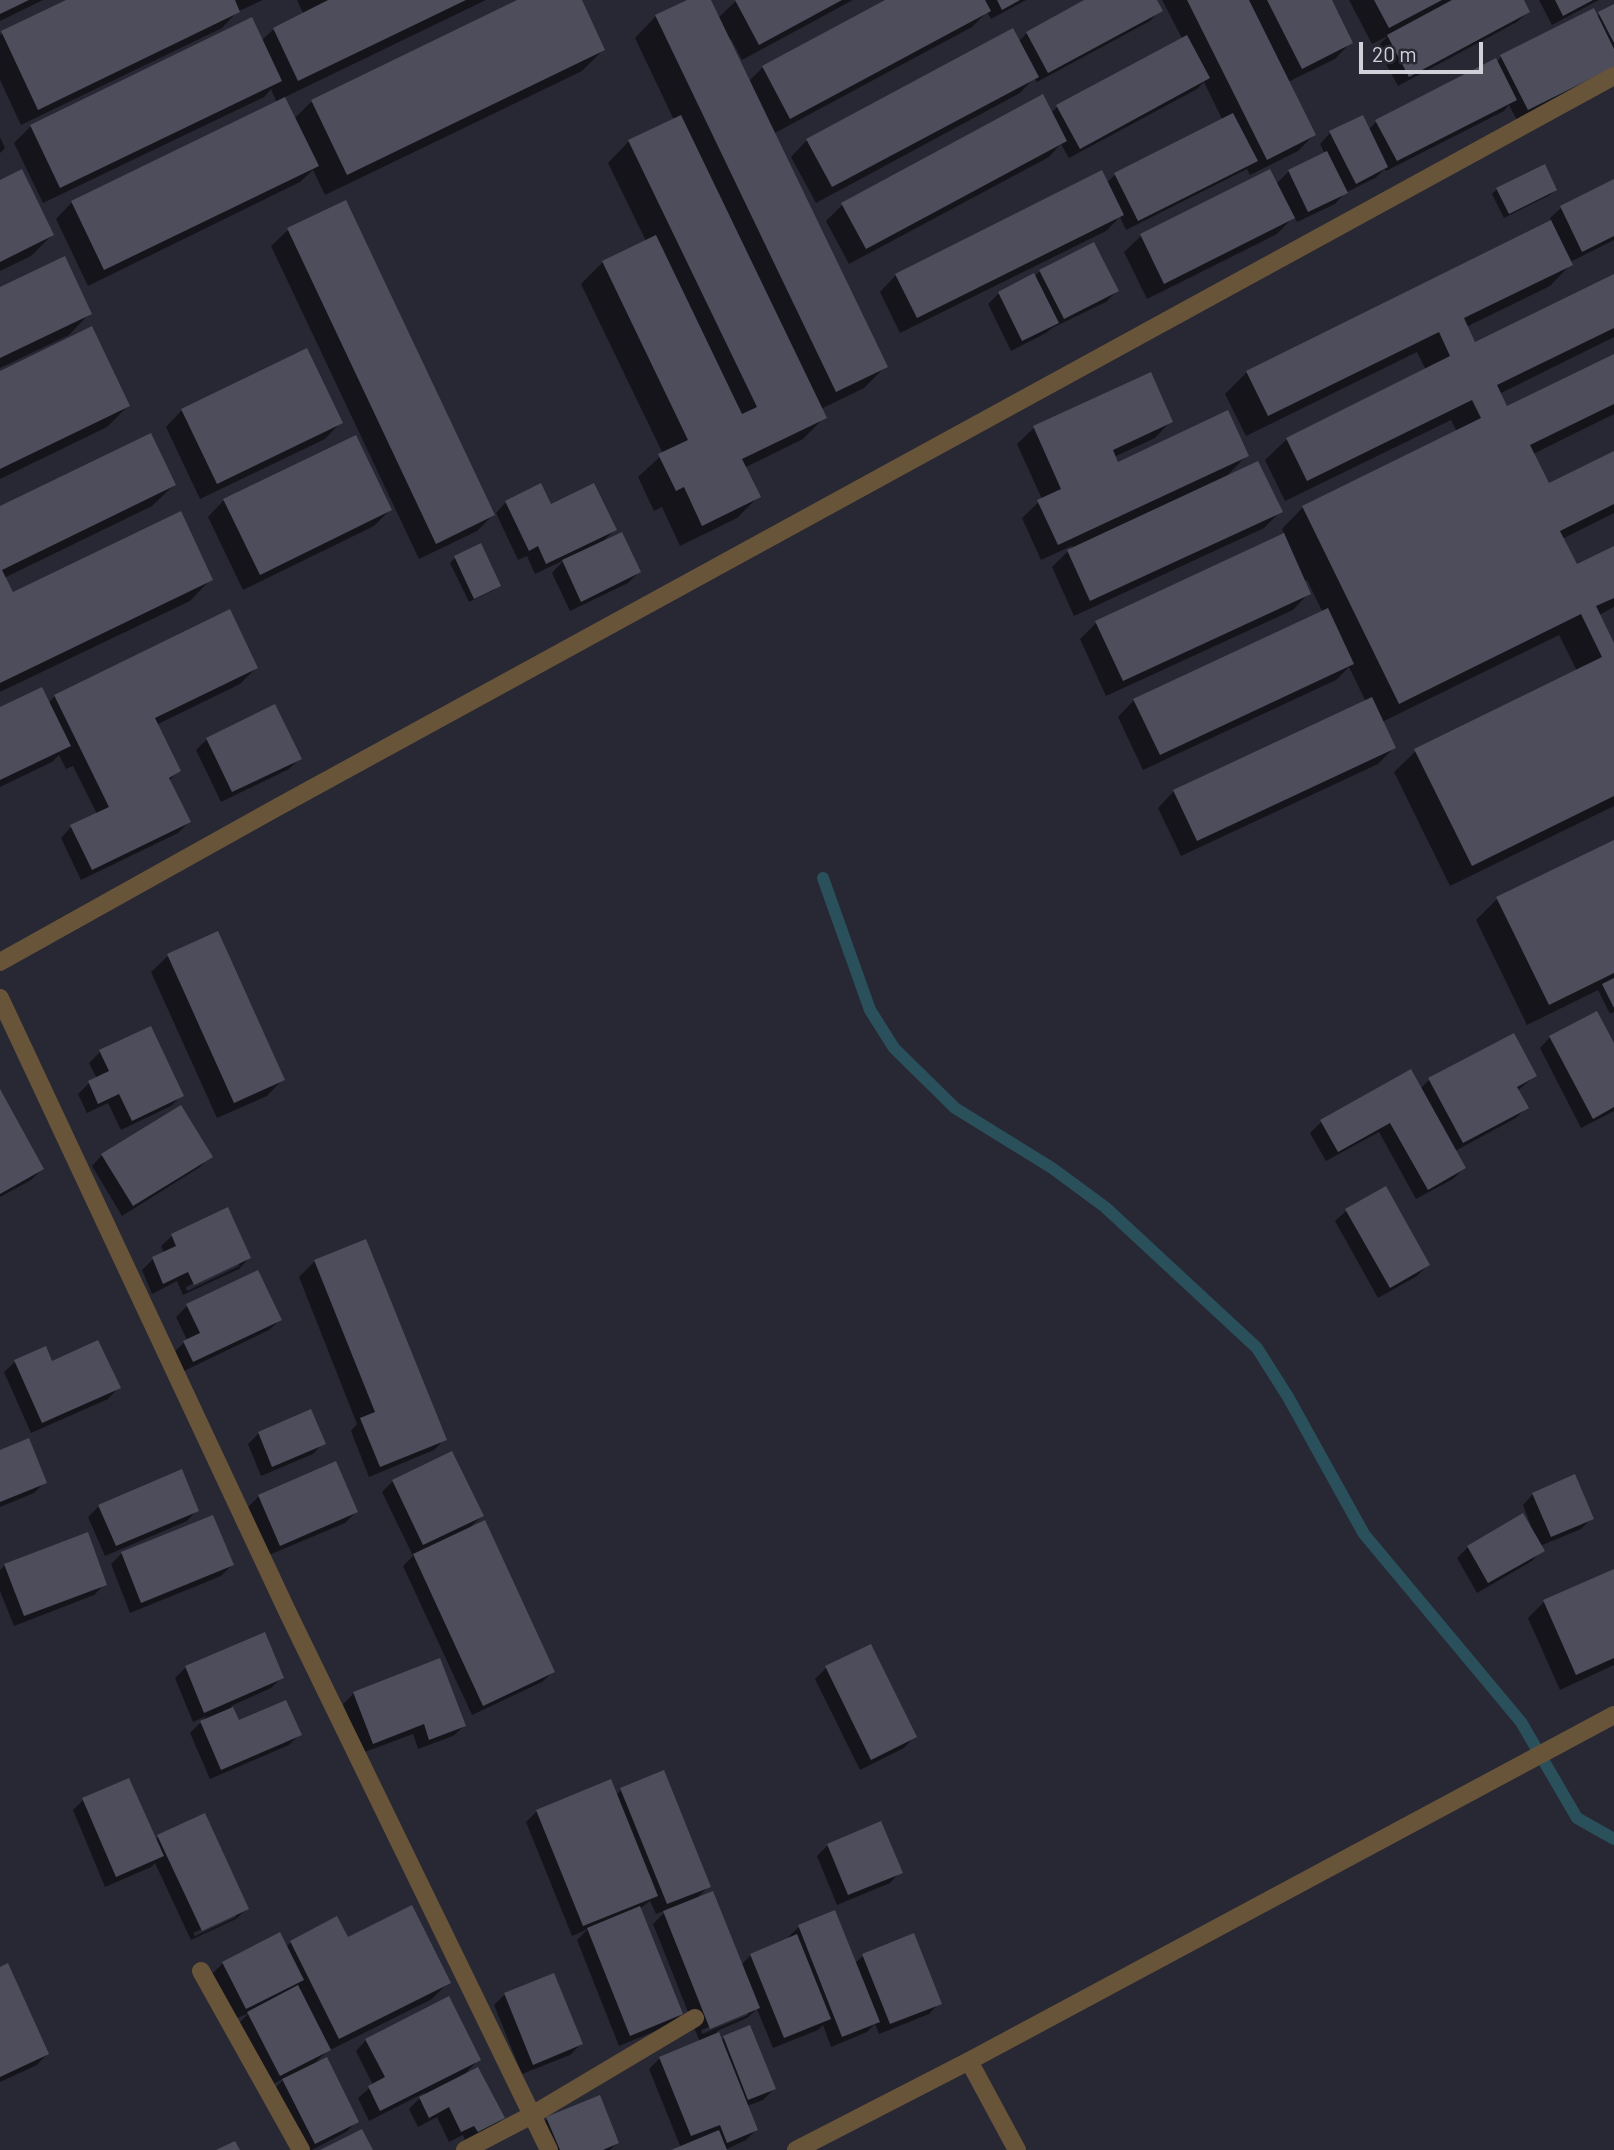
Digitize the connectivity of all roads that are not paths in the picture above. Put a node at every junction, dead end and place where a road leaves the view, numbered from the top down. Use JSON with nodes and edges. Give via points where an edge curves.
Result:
{"nodes":[{"id":1,"x":1614,"y":76,"type":"edge"},
{"id":2,"x":0,"y":962,"type":"edge"},
{"id":3,"x":0,"y":998,"type":"edge"},
{"id":4,"x":1614,"y":1715,"type":"edge"},
{"id":5,"x":201,"y":1970,"type":"dead end"},
{"id":6,"x":695,"y":2018,"type":"dead end"},
{"id":7,"x":968,"y":2061,"type":"junction"},
{"id":8,"x":532,"y":2115,"type":"junction"},
{"id":9,"x":301,"y":2150,"type":"edge"},
{"id":10,"x":466,"y":2150,"type":"edge"},
{"id":11,"x":549,"y":2150,"type":"edge"},
{"id":12,"x":796,"y":2150,"type":"edge"},
{"id":13,"x":1017,"y":2150,"type":"edge"}],
"edges":[{"from":1,"to":2,"type":"street"},
{"from":3,"to":8,"type":"street","via":[[282,1600]]},
{"from":4,"to":7,"type":"street"},
{"from":5,"to":9,"type":"street"},
{"from":6,"to":8,"type":"street"},
{"from":7,"to":12,"type":"street"},
{"from":7,"to":13,"type":"street"},
{"from":8,"to":10,"type":"street"},
{"from":8,"to":11,"type":"street"}]}
